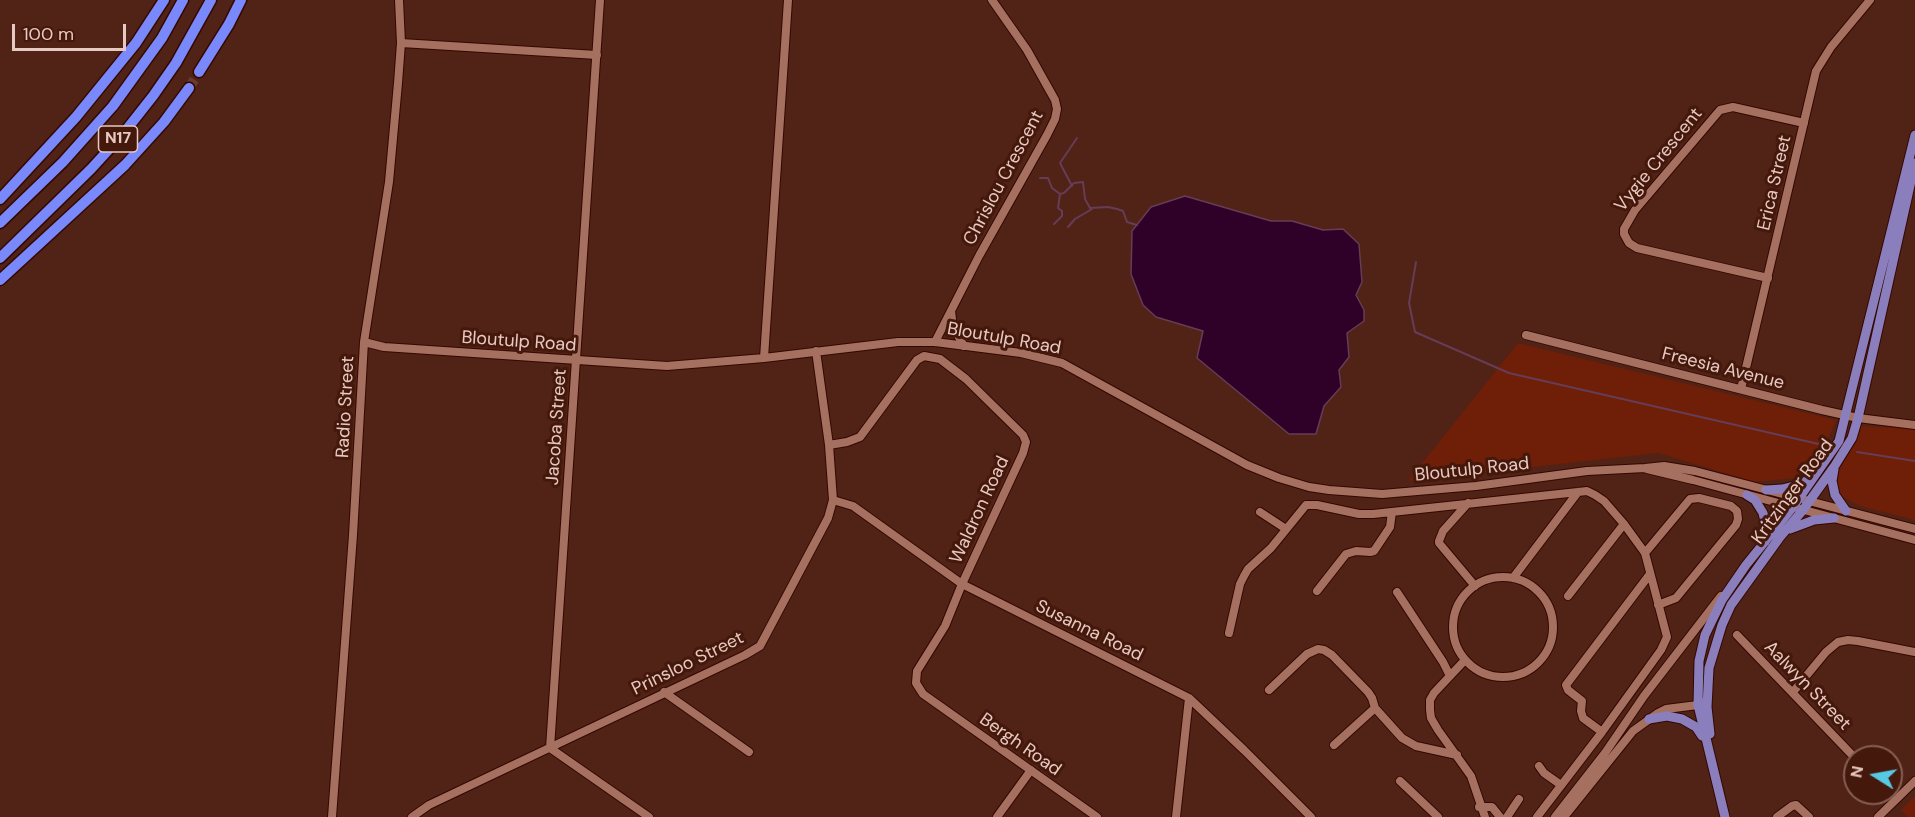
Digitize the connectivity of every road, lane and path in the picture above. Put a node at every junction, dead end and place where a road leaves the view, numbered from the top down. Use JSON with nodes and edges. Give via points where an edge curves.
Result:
{"nodes":[{"id":1,"x":164,"y":0,"type":"edge"},
{"id":2,"x":183,"y":0,"type":"edge"},
{"id":3,"x":211,"y":0,"type":"edge"},
{"id":4,"x":241,"y":0,"type":"edge"},
{"id":5,"x":399,"y":0,"type":"edge"},
{"id":6,"x":600,"y":0,"type":"edge"},
{"id":7,"x":788,"y":0,"type":"edge"},
{"id":8,"x":992,"y":0,"type":"edge"},
{"id":9,"x":1870,"y":0,"type":"edge"},
{"id":10,"x":401,"y":43,"type":"junction"},
{"id":11,"x":597,"y":55,"type":"junction"},
{"id":12,"x":199,"y":72,"type":"tunnel mouth"},
{"id":13,"x":189,"y":88,"type":"tunnel mouth"},
{"id":14,"x":1804,"y":123,"type":"junction"},
{"id":15,"x":1915,"y":135,"type":"edge"},
{"id":16,"x":1915,"y":163,"type":"edge"},
{"id":17,"x":0,"y":199,"type":"edge"},
{"id":18,"x":0,"y":224,"type":"edge"},
{"id":19,"x":0,"y":258,"type":"edge"},
{"id":20,"x":1768,"y":278,"type":"junction"},
{"id":21,"x":0,"y":280,"type":"edge"},
{"id":22,"x":952,"y":310,"type":"junction"},
{"id":23,"x":1526,"y":335,"type":"dead end"},
{"id":24,"x":364,"y":342,"type":"junction"},
{"id":25,"x":934,"y":342,"type":"junction"},
{"id":26,"x":964,"y":346,"type":"junction"},
{"id":27,"x":816,"y":351,"type":"junction"},
{"id":28,"x":764,"y":357,"type":"junction"},
{"id":29,"x":576,"y":361,"type":"junction"},
{"id":30,"x":1741,"y":389,"type":"junction"},
{"id":31,"x":1846,"y":415,"type":"junction"},
{"id":32,"x":1858,"y":418,"type":"junction"},
{"id":33,"x":1915,"y":425,"type":"edge"},
{"id":34,"x":829,"y":445,"type":"junction"},
{"id":35,"x":1836,"y":464,"type":"junction"},
{"id":36,"x":1645,"y":468,"type":"junction"},
{"id":37,"x":1813,"y":478,"type":"junction"},
{"id":38,"x":1766,"y":490,"type":"junction"},
{"id":39,"x":1578,"y":492,"type":"junction"},
{"id":40,"x":1557,"y":494,"type":"junction"},
{"id":41,"x":1747,"y":495,"type":"junction"},
{"id":42,"x":833,"y":500,"type":"junction"},
{"id":43,"x":1803,"y":500,"type":"junction"},
{"id":44,"x":1468,"y":502,"type":"junction"},
{"id":45,"x":1793,"y":507,"type":"junction"},
{"id":46,"x":1566,"y":508,"type":"junction"},
{"id":47,"x":1803,"y":510,"type":"junction"},
{"id":48,"x":1846,"y":511,"type":"junction"},
{"id":49,"x":1260,"y":512,"type":"dead end"},
{"id":50,"x":1392,"y":512,"type":"junction"},
{"id":51,"x":1834,"y":518,"type":"junction"},
{"id":52,"x":1624,"y":524,"type":"junction"},
{"id":53,"x":1286,"y":529,"type":"junction"},
{"id":54,"x":1915,"y":529,"type":"edge"},
{"id":55,"x":1780,"y":537,"type":"junction"},
{"id":56,"x":1915,"y":540,"type":"edge"},
{"id":57,"x":1765,"y":542,"type":"junction"},
{"id":58,"x":1645,"y":553,"type":"junction"},
{"id":59,"x":1746,"y":565,"type":"junction"},
{"id":60,"x":1650,"y":574,"type":"junction"},
{"id":61,"x":1513,"y":578,"type":"junction"},
{"id":62,"x":962,"y":584,"type":"junction"},
{"id":63,"x":1474,"y":586,"type":"junction"},
{"id":64,"x":1317,"y":591,"type":"dead end"},
{"id":65,"x":1639,"y":591,"type":"junction"},
{"id":66,"x":1397,"y":592,"type":"dead end"},
{"id":67,"x":1655,"y":594,"type":"junction"},
{"id":68,"x":1568,"y":596,"type":"dead end"},
{"id":69,"x":1658,"y":605,"type":"junction"},
{"id":70,"x":1229,"y":633,"type":"dead end"},
{"id":71,"x":1737,"y":635,"type":"dead end"},
{"id":72,"x":1915,"y":652,"type":"edge"},
{"id":73,"x":1465,"y":660,"type":"junction"},
{"id":74,"x":1450,"y":676,"type":"junction"},
{"id":75,"x":1269,"y":690,"type":"dead end"},
{"id":76,"x":1707,"y":690,"type":"junction"},
{"id":77,"x":664,"y":692,"type":"junction"},
{"id":78,"x":1793,"y":692,"type":"junction"},
{"id":79,"x":927,"y":697,"type":"joint"},
{"id":80,"x":1189,"y":699,"type":"junction"},
{"id":81,"x":1698,"y":705,"type":"junction"},
{"id":82,"x":1375,"y":708,"type":"junction"},
{"id":83,"x":1649,"y":719,"type":"junction"},
{"id":84,"x":1602,"y":732,"type":"junction"},
{"id":85,"x":1334,"y":745,"type":"dead end"},
{"id":86,"x":1843,"y":745,"type":"edge"},
{"id":87,"x":1711,"y":747,"type":"junction"},
{"id":88,"x":550,"y":748,"type":"junction"},
{"id":89,"x":749,"y":752,"type":"dead end"},
{"id":90,"x":1457,"y":755,"type":"junction"},
{"id":91,"x":1539,"y":766,"type":"dead end"},
{"id":92,"x":1030,"y":770,"type":"junction"},
{"id":93,"x":1400,"y":781,"type":"dead end"},
{"id":94,"x":1561,"y":785,"type":"junction"},
{"id":95,"x":1519,"y":799,"type":"dead end"},
{"id":96,"x":1481,"y":805,"type":"junction"},
{"id":97,"x":332,"y":817,"type":"edge"},
{"id":98,"x":412,"y":817,"type":"edge"},
{"id":99,"x":649,"y":817,"type":"edge"},
{"id":100,"x":997,"y":817,"type":"edge"},
{"id":101,"x":1097,"y":817,"type":"edge"},
{"id":102,"x":1176,"y":817,"type":"edge"},
{"id":103,"x":1311,"y":817,"type":"edge"},
{"id":104,"x":1438,"y":817,"type":"edge"},
{"id":105,"x":1480,"y":817,"type":"edge"},
{"id":106,"x":1485,"y":817,"type":"edge"},
{"id":107,"x":1500,"y":817,"type":"edge"},
{"id":108,"x":1507,"y":817,"type":"edge"},
{"id":109,"x":1537,"y":817,"type":"edge"},
{"id":110,"x":1556,"y":817,"type":"edge"},
{"id":111,"x":1564,"y":817,"type":"edge"},
{"id":112,"x":1727,"y":817,"type":"edge"},
{"id":113,"x":1777,"y":817,"type":"edge"},
{"id":114,"x":1809,"y":817,"type":"edge"}],
"edges":[{"from":1,"to":17,"type":"highway","via":[[136,43],[76,117]]},
{"from":2,"to":18,"type":"highway","number":"N17","via":[[162,38],[113,106]]},
{"from":3,"to":19,"type":"highway","number":"N17","via":[[176,63],[123,134]]},
{"from":4,"to":12,"type":"highway"},
{"from":5,"to":10,"type":"street","name":"Radio Street"},
{"from":6,"to":11,"type":"street","name":"Jacoba Street"},
{"from":7,"to":28,"type":"street"},
{"from":8,"to":22,"type":"street","name":"Chrislou Crescent","via":[[1032,60],[1057,109],[1047,135]]},
{"from":9,"to":14,"type":"street","name":"Erica Street","via":[[1819,64]]},
{"from":10,"to":11,"type":"street"},
{"from":10,"to":24,"type":"street","name":"Radio Street","via":[[389,182]]},
{"from":11,"to":29,"type":"street","name":"Jacoba Street"},
{"from":13,"to":21,"type":"highway","via":[[125,165]]},
{"from":14,"to":20,"type":"street","name":"Erica Street"},
{"from":14,"to":20,"type":"street","name":"Vygie Crescent","via":[[1733,107],[1720,110],[1635,210],[1624,229],[1626,239],[1637,248]]},
{"from":15,"to":31,"type":"main road","name":"Kritzinger Road"},
{"from":16,"to":32,"type":"main road","name":"Kritzinger Road"},
{"from":20,"to":30,"type":"street","name":"Erica Street"},
{"from":22,"to":25,"type":"street","name":"Chrislou Crescent"},
{"from":22,"to":26,"type":"street","via":[[953,327]]},
{"from":23,"to":30,"type":"street","name":"Freesia Avenue"},
{"from":24,"to":29,"type":"street","name":"Bloutulp Road","via":[[384,347]]},
{"from":24,"to":97,"type":"street","name":"Radio Street"},
{"from":25,"to":26,"type":"street","name":"Bloutulp Road"},
{"from":25,"to":27,"type":"street","name":"Bloutulp Road","via":[[907,341]]},
{"from":26,"to":36,"type":"street","name":"Bloutulp Road","via":[[1045,357],[1062,363],[1247,465],[1279,478],[1329,490],[1382,494]]},
{"from":27,"to":28,"type":"street","name":"Bloutulp Road"},
{"from":27,"to":34,"type":"street","name":"Prinsloo Street"},
{"from":28,"to":29,"type":"street","name":"Bloutulp Road","via":[[668,366]]},
{"from":29,"to":88,"type":"street","name":"Jacoba Street"},
{"from":30,"to":31,"type":"street","name":"Freesia Avenue"},
{"from":31,"to":32,"type":"street","name":"Freesia Avenue"},
{"from":31,"to":37,"type":"main road","name":"Kritzinger Road","via":[[1839,441]]},
{"from":32,"to":33,"type":"street","name":"Freesia Avenue"},
{"from":32,"to":35,"type":"main road","name":"Kritzinger Road","via":[[1849,444]]},
{"from":34,"to":42,"type":"street","name":"Prinsloo Street"},
{"from":34,"to":62,"type":"street","name":"Waldron Road","via":[[860,437],[920,357],[928,356],[939,359],[978,388],[1023,435],[1023,453]]},
{"from":35,"to":43,"type":"main road","name":"Kritzinger Road"},
{"from":35,"to":48,"type":"main road","via":[[1833,489]]},
{"from":36,"to":38,"type":"street","name":"Bloutulp Road","via":[[1664,465]]},
{"from":36,"to":41,"type":"street","name":"Bloutulp Road"},
{"from":37,"to":38,"type":"main road","via":[[1798,485]]},
{"from":37,"to":43,"type":"main road","name":"Kritzinger Road"},
{"from":38,"to":43,"type":"street","name":"Bloutulp Road"},
{"from":39,"to":40,"type":"street"},
{"from":39,"to":46,"type":"street"},
{"from":39,"to":52,"type":"street","via":[[1587,491],[1604,501]]},
{"from":40,"to":44,"type":"street"},
{"from":40,"to":46,"type":"street"},
{"from":41,"to":45,"type":"street","name":"Bloutulp Road"},
{"from":41,"to":57,"type":"main road","via":[[1763,513]]},
{"from":42,"to":62,"type":"street","name":"Susanna Road","via":[[853,506]]},
{"from":42,"to":77,"type":"street","name":"Prinsloo Street","via":[[828,518],[760,646]]},
{"from":43,"to":45,"type":"main road","name":"Kritzinger Road"},
{"from":43,"to":47,"type":"main road","name":"Kritzinger Road"},
{"from":43,"to":48,"type":"street","name":"Bloutulp Road"},
{"from":44,"to":50,"type":"street"},
{"from":44,"to":63,"type":"street","via":[[1443,531],[1439,543]]},
{"from":45,"to":47,"type":"street","name":"Bloutulp Road"},
{"from":45,"to":57,"type":"main road","name":"Kritzinger Road"},
{"from":46,"to":61,"type":"street"},
{"from":47,"to":51,"type":"street","name":"Bloutulp Road"},
{"from":47,"to":55,"type":"main road","name":"Kritzinger Road"},
{"from":48,"to":54,"type":"street","name":"Bloutulp Road"},
{"from":49,"to":53,"type":"street"},
{"from":50,"to":53,"type":"street","via":[[1359,514],[1310,504]]},
{"from":50,"to":64,"type":"street","via":[[1390,527],[1374,551],[1346,554]]},
{"from":51,"to":55,"type":"main road","via":[[1804,523]]},
{"from":51,"to":56,"type":"street","name":"Bloutulp Road"},
{"from":52,"to":58,"type":"street"},
{"from":52,"to":68,"type":"street"},
{"from":53,"to":70,"type":"street","via":[[1244,576]]},
{"from":55,"to":76,"type":"main road","name":"Kritzinger Road","via":[[1731,604],[1714,650]]},
{"from":57,"to":59,"type":"main road","name":"Kritzinger Road"},
{"from":58,"to":60,"type":"street"},
{"from":58,"to":69,"type":"street","via":[[1690,499],[1731,506],[1737,511],[1736,525],[1676,598]]},
{"from":59,"to":81,"type":"main road","name":"Kritzinger Road","via":[[1705,634],[1699,661]]},
{"from":59,"to":110,"type":"street","name":"Kritzinger Road"},
{"from":60,"to":65,"type":"street"},
{"from":60,"to":67,"type":"street"},
{"from":61,"to":63,"type":"street","via":[[1493,579]]},
{"from":61,"to":73,"type":"street","via":[[1529,584],[1551,610],[1550,645],[1542,660],[1512,677],[1495,677]]},
{"from":62,"to":79,"type":"street","name":"Waldron Road","via":[[941,634],[917,671],[918,687]]},
{"from":62,"to":80,"type":"street","name":"Susanna Road"},
{"from":63,"to":73,"type":"street","via":[[1455,613],[1457,646]]},
{"from":65,"to":67,"type":"street"},
{"from":65,"to":84,"type":"street","via":[[1566,685],[1582,701],[1582,718]]},
{"from":66,"to":74,"type":"street"},
{"from":67,"to":69,"type":"street"},
{"from":69,"to":84,"type":"street","via":[[1665,642]]},
{"from":71,"to":78,"type":"street","name":"Aalwyn Street"},
{"from":72,"to":78,"type":"street","via":[[1858,641],[1838,642]]},
{"from":73,"to":74,"type":"street"},
{"from":74,"to":90,"type":"street","via":[[1434,693],[1430,710],[1438,730]]},
{"from":75,"to":82,"type":"street","via":[[1307,654],[1324,650],[1368,692]]},
{"from":76,"to":81,"type":"street","name":"Kritzinger Road"},
{"from":76,"to":87,"type":"main road","name":"Kritzinger Road"},
{"from":77,"to":88,"type":"street","name":"Prinsloo Street"},
{"from":77,"to":89,"type":"street"},
{"from":78,"to":86,"type":"street","name":"Aalwyn Street"},
{"from":79,"to":92,"type":"street","name":"Bergh Road"},
{"from":80,"to":102,"type":"street"},
{"from":80,"to":103,"type":"street","name":"Susanna Road"},
{"from":81,"to":83,"type":"street","via":[[1666,709]]},
{"from":81,"to":87,"type":"main road","name":"Kritzinger Road"},
{"from":82,"to":85,"type":"street"},
{"from":82,"to":90,"type":"street","via":[[1402,738],[1416,746]]},
{"from":83,"to":87,"type":"main road","via":[[1667,716],[1689,723]]},
{"from":83,"to":111,"type":"street","via":[[1633,731]]},
{"from":84,"to":94,"type":"street"},
{"from":87,"to":112,"type":"main road"},
{"from":88,"to":98,"type":"street","name":"Prinsloo Street","via":[[429,805]]},
{"from":88,"to":99,"type":"street"},
{"from":90,"to":96,"type":"street","via":[[1471,776]]},
{"from":91,"to":94,"type":"street"},
{"from":92,"to":100,"type":"street"},
{"from":92,"to":101,"type":"street","name":"Bergh Road"},
{"from":93,"to":104,"type":"street"},
{"from":94,"to":109,"type":"street"},
{"from":95,"to":108,"type":"street"},
{"from":96,"to":105,"type":"street"},
{"from":96,"to":106,"type":"street"},
{"from":96,"to":107,"type":"street","via":[[1492,807]]},
{"from":113,"to":114,"type":"street","via":[[1796,805]]}]}
